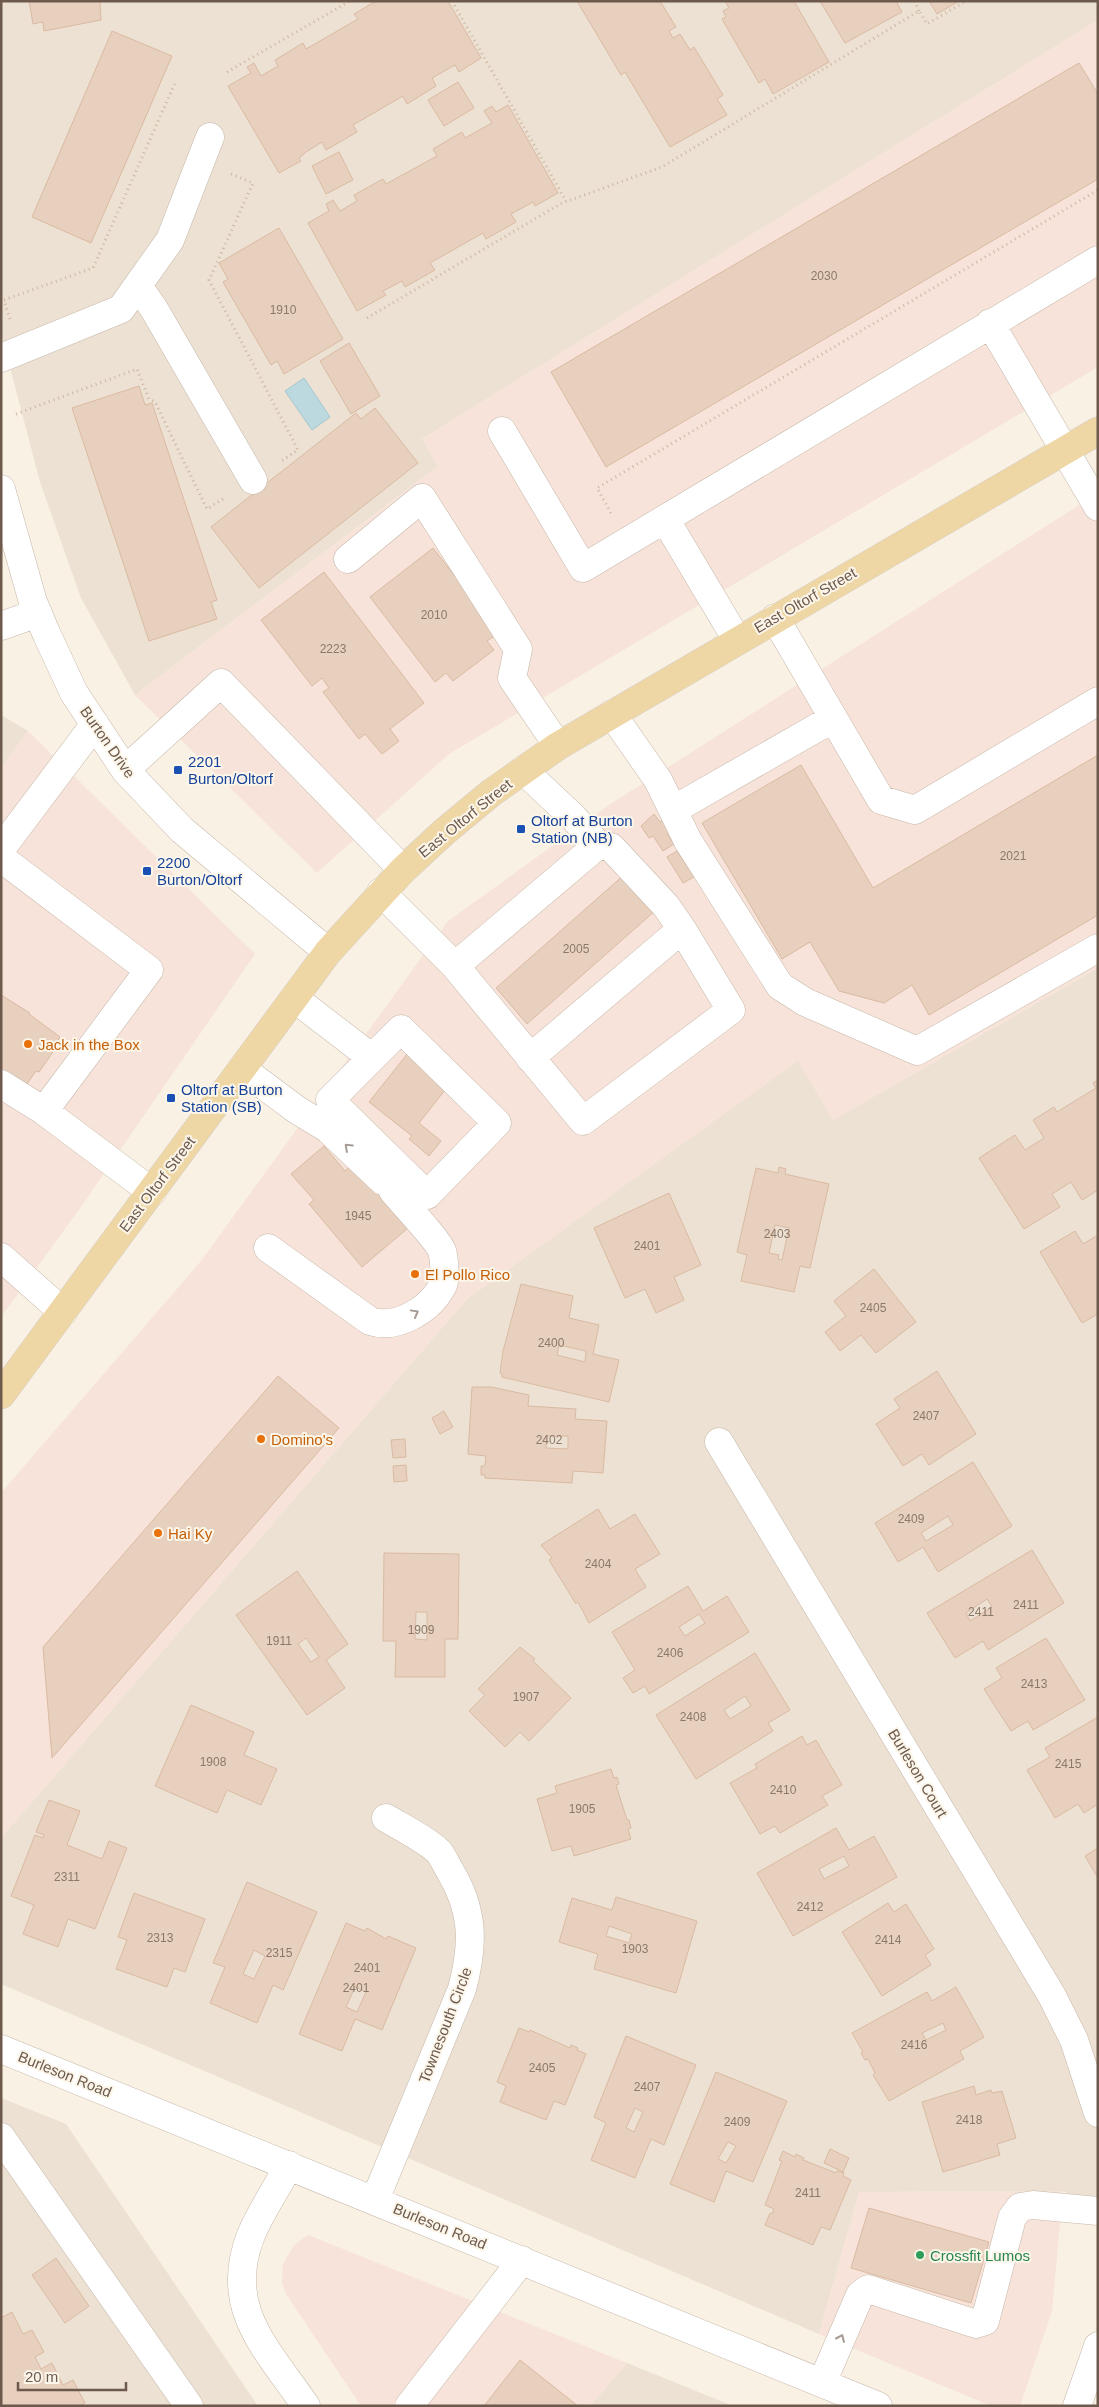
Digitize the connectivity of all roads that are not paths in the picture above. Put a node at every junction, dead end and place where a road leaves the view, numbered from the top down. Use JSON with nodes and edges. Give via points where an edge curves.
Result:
{"nodes":[{"id":1,"x":210,"y":137,"type":"dead end"},
{"id":2,"x":1098,"y":260,"type":"edge"},
{"id":3,"x":138,"y":286,"type":"junction"},
{"id":4,"x":990,"y":324,"type":"junction"},
{"id":5,"x":10,"y":354,"type":"edge"},
{"id":6,"x":502,"y":431,"type":"dead end"},
{"id":7,"x":1098,"y":431,"type":"edge"},
{"id":8,"x":1064,"y":450,"type":"junction"},
{"id":9,"x":253,"y":480,"type":"dead end"},
{"id":10,"x":1,"y":489,"type":"edge"},
{"id":11,"x":1098,"y":507,"type":"edge"},
{"id":12,"x":665,"y":519,"type":"junction"},
{"id":13,"x":348,"y":559,"type":"dead end"},
{"id":14,"x":38,"y":613,"type":"junction"},
{"id":15,"x":775,"y":618,"type":"junction"},
{"id":16,"x":1,"y":626,"type":"edge"},
{"id":17,"x":737,"y":640,"type":"junction"},
{"id":18,"x":1098,"y":700,"type":"edge"},
{"id":19,"x":612,"y":714,"type":"junction"},
{"id":20,"x":832,"y":719,"type":"junction"},
{"id":21,"x":95,"y":724,"type":"junction"},
{"id":22,"x":558,"y":746,"type":"junction"},
{"id":23,"x":125,"y":770,"type":"junction"},
{"id":24,"x":523,"y":770,"type":"junction"},
{"id":25,"x":673,"y":810,"type":"junction"},
{"id":26,"x":598,"y":845,"type":"junction"},
{"id":27,"x":1,"y":848,"type":"edge"},
{"id":28,"x":1,"y":858,"type":"edge"},
{"id":29,"x":403,"y":870,"type":"junction"},
{"id":30,"x":382,"y":892,"type":"junction"},
{"id":31,"x":682,"y":929,"type":"junction"},
{"id":32,"x":1098,"y":948,"type":"edge"},
{"id":33,"x":328,"y":952,"type":"junction"},
{"id":34,"x":455,"y":966,"type":"junction"},
{"id":35,"x":294,"y":998,"type":"junction"},
{"id":36,"x":372,"y":1058,"type":"junction"},
{"id":37,"x":530,"y":1058,"type":"junction"},
{"id":38,"x":242,"y":1069,"type":"junction"},
{"id":39,"x":1,"y":1084,"type":"edge"},
{"id":40,"x":44,"y":1111,"type":"junction"},
{"id":41,"x":152,"y":1192,"type":"junction"},
{"id":42,"x":268,"y":1248,"type":"dead end"},
{"id":43,"x":1,"y":1257,"type":"edge"},
{"id":44,"x":63,"y":1312,"type":"junction"},
{"id":45,"x":1,"y":1396,"type":"edge"},
{"id":46,"x":719,"y":1442,"type":"dead end"},
{"id":47,"x":386,"y":1818,"type":"dead end"},
{"id":48,"x":1,"y":2049,"type":"edge"},
{"id":49,"x":1098,"y":2113,"type":"edge"},
{"id":50,"x":1,"y":2137,"type":"edge"},
{"id":51,"x":289,"y":2165,"type":"junction"},
{"id":52,"x":374,"y":2200,"type":"junction"},
{"id":53,"x":1098,"y":2211,"type":"edge"},
{"id":54,"x":522,"y":2260,"type":"junction"},
{"id":55,"x":1098,"y":2346,"type":"edge"},
{"id":56,"x":822,"y":2383,"type":"junction"},
{"id":57,"x":189,"y":2406,"type":"edge"},
{"id":58,"x":306,"y":2406,"type":"edge"},
{"id":59,"x":409,"y":2406,"type":"edge"},
{"id":60,"x":878,"y":2406,"type":"edge"},
{"id":61,"x":1077,"y":2406,"type":"edge"}],
"edges":[{"from":1,"to":3,"type":"street","via":[[170,240]]},
{"from":2,"to":4,"type":"street"},
{"from":3,"to":5,"type":"street","via":[[122,309]]},
{"from":3,"to":9,"type":"street"},
{"from":4,"to":8,"type":"street"},
{"from":4,"to":12,"type":"street"},
{"from":6,"to":12,"type":"street","via":[[583,568]]},
{"from":7,"to":8,"type":"main road","name":"East Oltorf Street"},
{"from":8,"to":11,"type":"street"},
{"from":8,"to":15,"type":"main road","name":"East Oltorf Street"},
{"from":10,"to":14,"type":"street","name":"Burton Drive"},
{"from":12,"to":17,"type":"street"},
{"from":13,"to":22,"type":"street","via":[[422,498],[518,649],[512,678]]},
{"from":14,"to":16,"type":"street"},
{"from":14,"to":21,"type":"street","name":"Burton Drive","via":[[74,693]]},
{"from":15,"to":17,"type":"main road","name":"East Oltorf Street"},
{"from":15,"to":20,"type":"street"},
{"from":17,"to":19,"type":"main road","name":"East Oltorf Street"},
{"from":18,"to":20,"type":"street","via":[[915,810],[881,800]]},
{"from":19,"to":22,"type":"main road","name":"East Oltorf Street"},
{"from":19,"to":25,"type":"street","via":[[658,780]]},
{"from":20,"to":25,"type":"street"},
{"from":21,"to":23,"type":"street","name":"Burton Drive"},
{"from":21,"to":27,"type":"street"},
{"from":22,"to":24,"type":"main road","name":"East Oltorf Street"},
{"from":23,"to":29,"type":"street","via":[[221,683]]},
{"from":23,"to":33,"type":"street","name":"Burton Drive","via":[[182,830]]},
{"from":24,"to":26,"type":"street"},
{"from":24,"to":29,"type":"main road","name":"East Oltorf Street","via":[[451,826]]},
{"from":25,"to":32,"type":"street","via":[[688,841],[780,986],[805,1002],[918,1051]]},
{"from":26,"to":31,"type":"street","via":[[611,847],[666,906]]},
{"from":26,"to":34,"type":"street"},
{"from":28,"to":40,"type":"street","via":[[149,970]]},
{"from":29,"to":30,"type":"main road","name":"East Oltorf Street"},
{"from":30,"to":33,"type":"main road","name":"East Oltorf Street"},
{"from":30,"to":34,"type":"street"},
{"from":31,"to":37,"type":"street"},
{"from":31,"to":37,"type":"street","via":[[731,1010],[583,1121]]},
{"from":33,"to":35,"type":"main road","name":"East Oltorf Street"},
{"from":34,"to":37,"type":"street"},
{"from":35,"to":36,"type":"street"},
{"from":35,"to":38,"type":"main road","name":"East Oltorf Street"},
{"from":36,"to":36,"type":"street","via":[[330,1100],[427,1195],[497,1123],[401,1029]]},
{"from":38,"to":41,"type":"main road","name":"East Oltorf Street"},
{"from":42,"to":38,"type":"street","one_way":true,"via":[[370,1321],[383,1326],[417,1314],[444,1283],[442,1250],[388,1186],[327,1128]]},
{"from":39,"to":40,"type":"street"},
{"from":40,"to":41,"type":"street"},
{"from":41,"to":44,"type":"main road","name":"East Oltorf Street"},
{"from":43,"to":44,"type":"street"},
{"from":44,"to":45,"type":"main road","name":"East Oltorf Street"},
{"from":46,"to":49,"type":"street","name":"Burleson Court","via":[[1052,1996],[1074,2040]]},
{"from":47,"to":52,"type":"street","name":"Townesouth Circle","via":[[438,1851],[461,1890],[469,1916],[470,1940],[469,1964],[462,1989]]},
{"from":48,"to":51,"type":"street","name":"Burleson Road"},
{"from":50,"to":57,"type":"street"},
{"from":51,"to":52,"type":"street","name":"Burleson Road"},
{"from":51,"to":58,"type":"street","via":[[252,2233],[241,2278],[244,2307],[253,2329]]},
{"from":52,"to":54,"type":"street","name":"Burleson Road"},
{"from":56,"to":53,"type":"street","one_way":true,"via":[[860,2296],[868,2290],[877,2290],[976,2324],[985,2321],[1012,2218],[1020,2207],[1033,2205]]},
{"from":54,"to":56,"type":"street","name":"Burleson Road"},
{"from":54,"to":59,"type":"street"},
{"from":55,"to":61,"type":"street"},
{"from":56,"to":60,"type":"street","name":"Burleson Road"}]}
